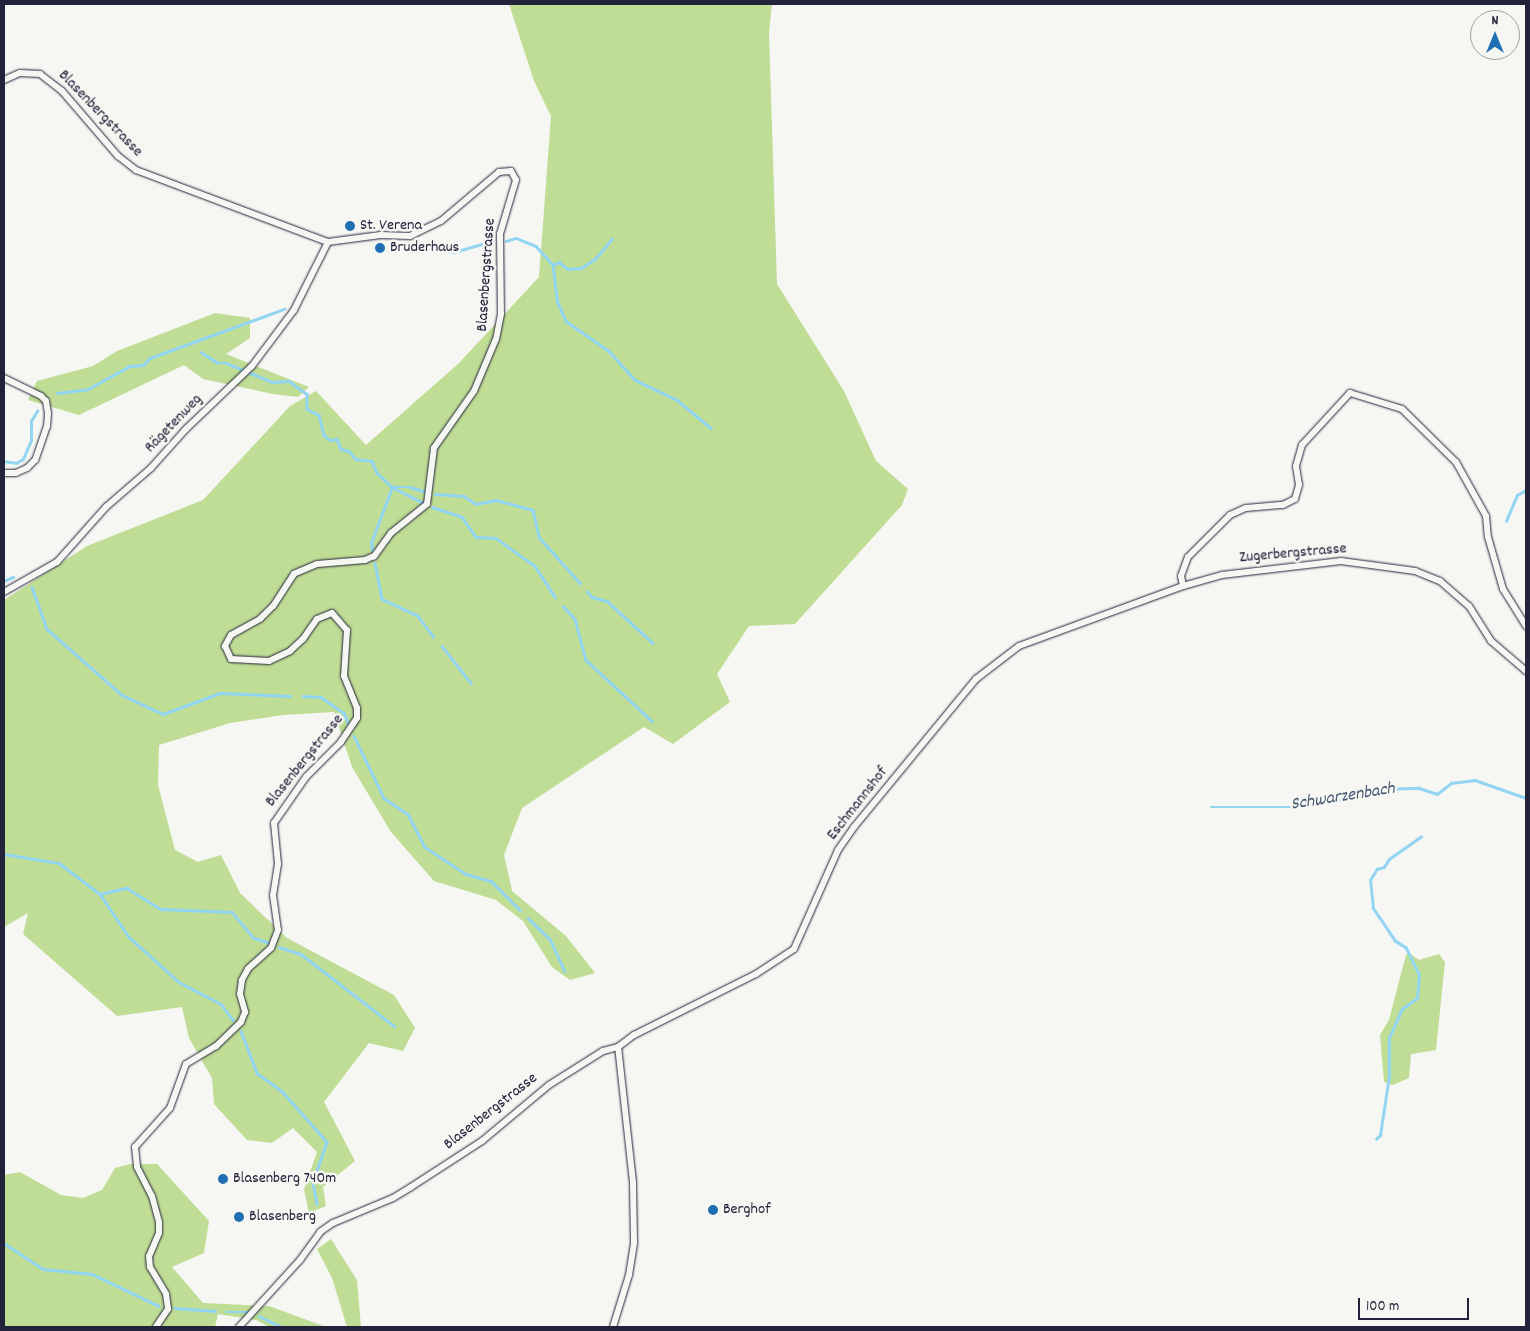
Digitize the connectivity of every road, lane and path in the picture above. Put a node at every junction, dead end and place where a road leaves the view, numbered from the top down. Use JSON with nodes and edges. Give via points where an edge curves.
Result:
{"nodes":[{"id":1,"x":4,"y":80,"type":"edge"},
{"id":2,"x":328,"y":242,"type":"junction"},
{"id":3,"x":4,"y":378,"type":"edge"},
{"id":4,"x":4,"y":473,"type":"edge"},
{"id":5,"x":1183,"y":586,"type":"junction"},
{"id":6,"x":4,"y":592,"type":"edge"},
{"id":7,"x":1117,"y":610,"type":"joint"},
{"id":8,"x":1526,"y":626,"type":"edge"},
{"id":9,"x":1526,"y":670,"type":"edge"},
{"id":10,"x":618,"y":1047,"type":"junction"},
{"id":11,"x":156,"y":1327,"type":"edge"},
{"id":12,"x":240,"y":1327,"type":"edge"},
{"id":13,"x":614,"y":1327,"type":"edge"}],
"edges":[{"from":1,"to":2,"type":"street","name":"Blasenbergstrasse","via":[[20,73],[40,74],[62,91],[118,156],[136,170]]},
{"from":2,"to":6,"type":"street","name":"Rägetenweg","via":[[294,310],[252,366],[186,429],[151,468],[106,507],[58,562]]},
{"from":2,"to":11,"type":"street","name":"Blasenbergstrasse","via":[[381,235],[410,236],[441,221],[499,172],[515,175],[516,185],[500,234],[501,314],[496,339],[474,391],[434,448],[427,504],[391,533],[374,556],[365,560],[317,564],[294,574],[273,606],[260,619],[232,635],[226,646],[231,659],[269,661],[290,651],[303,640],[317,619],[332,613],[348,630],[344,676],[358,718],[306,777],[274,823],[278,864],[273,895],[278,930],[274,944],[248,969],[242,980],[240,994],[245,1012],[241,1022],[216,1046],[186,1064],[170,1108],[135,1147],[137,1167],[152,1196],[159,1222],[159,1233],[149,1256],[150,1266],[166,1294],[168,1309]]},
{"from":3,"to":4,"type":"street","via":[[41,396],[46,401],[48,413],[48,426],[35,460],[16,474]]},
{"from":5,"to":7,"type":"street","name":"Zugerbergstrasse"},
{"from":5,"to":8,"type":"street","via":[[1181,576],[1188,557],[1230,515],[1246,508],[1283,505],[1295,499],[1299,485],[1296,466],[1302,445],[1350,393],[1402,409],[1456,462],[1486,516],[1488,537],[1503,588]]},
{"from":5,"to":9,"type":"street","name":"Zugerbergstrasse","via":[[1222,575],[1341,560],[1415,571],[1440,582],[1459,596],[1491,642]]},
{"from":7,"to":10,"type":"street","name":"Eschmannshof","via":[[1019,646],[976,680],[838,850],[794,949],[756,974],[634,1035]]},
{"from":10,"to":12,"type":"street","name":"Blasenbergstrasse","via":[[603,1051],[549,1085],[482,1141],[411,1187],[320,1232],[300,1260]]},
{"from":10,"to":13,"type":"street","via":[[633,1182],[634,1242],[629,1275]]}]}
